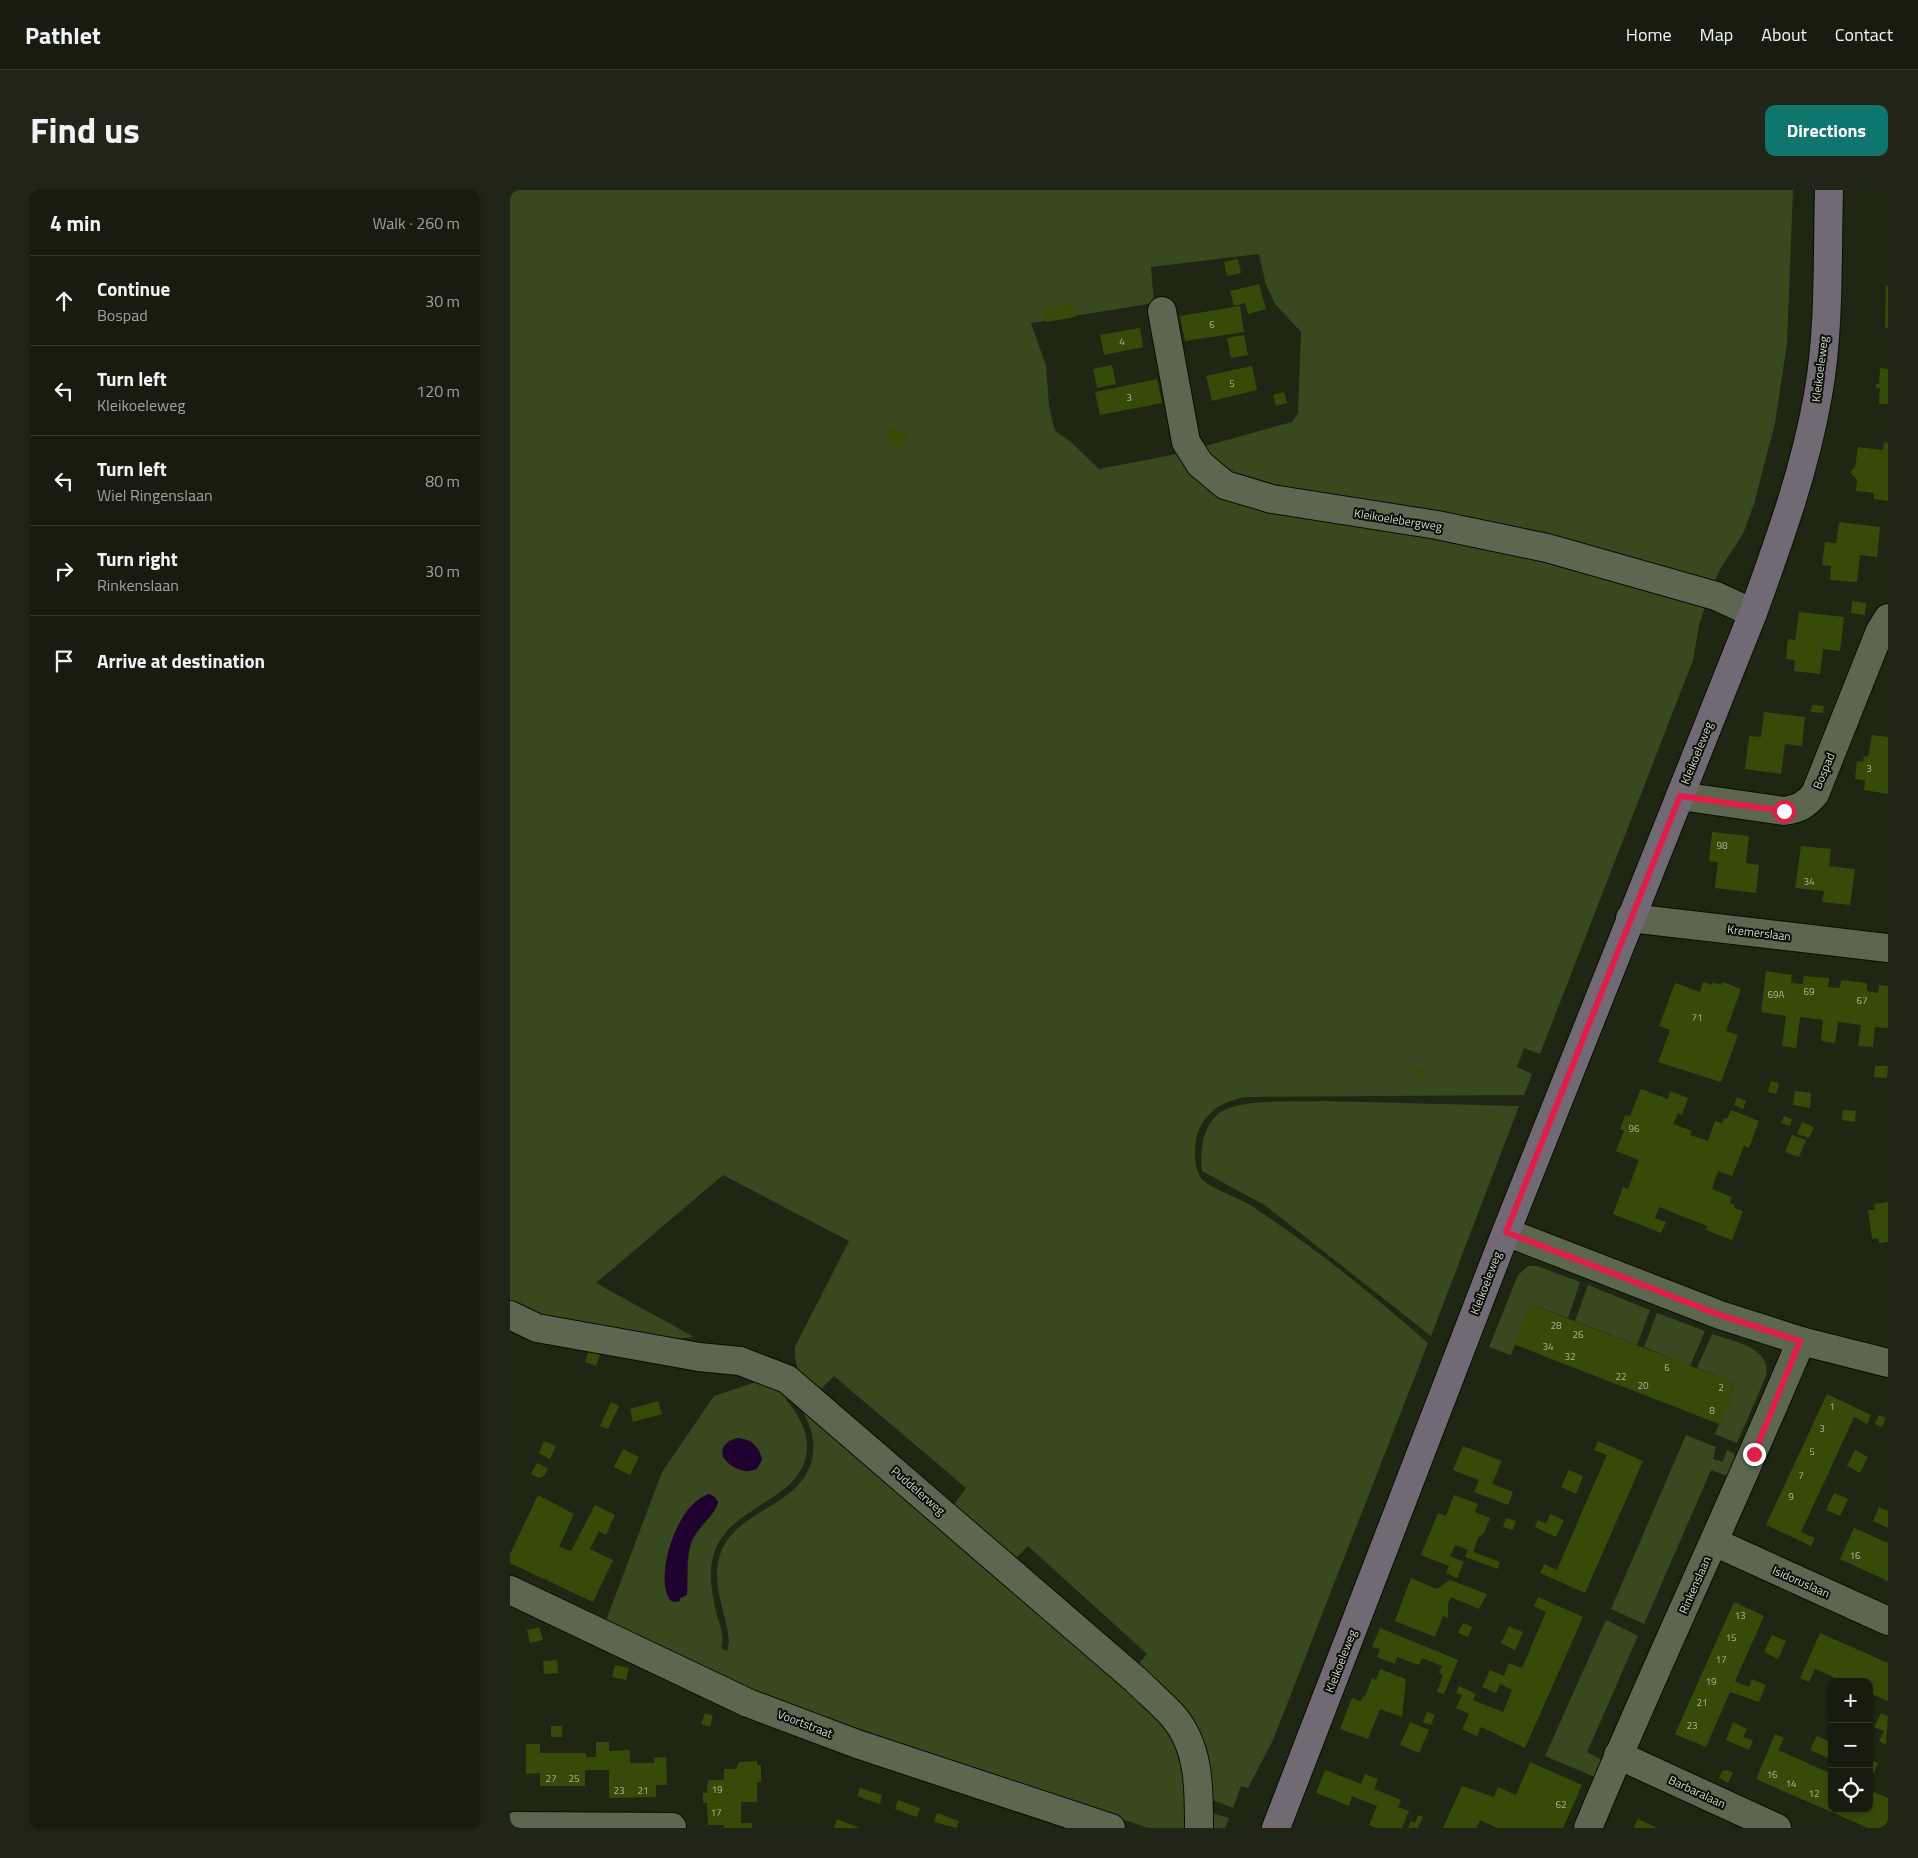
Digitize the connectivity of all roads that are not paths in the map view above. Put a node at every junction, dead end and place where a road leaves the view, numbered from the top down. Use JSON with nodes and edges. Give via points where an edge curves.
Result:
{"nodes":[{"id":1,"x":1829,"y":190,"type":"edge"},
{"id":2,"x":1162,"y":311,"type":"dead end"},
{"id":3,"x":1753,"y":613,"type":"junction"},
{"id":4,"x":1888,"y":618,"type":"edge"},
{"id":5,"x":1680,"y":796,"type":"junction"},
{"id":6,"x":1630,"y":918,"type":"junction"},
{"id":7,"x":1888,"y":948,"type":"edge"},
{"id":8,"x":1506,"y":1232,"type":"junction"},
{"id":9,"x":510,"y":1315,"type":"edge"},
{"id":10,"x":1800,"y":1341,"type":"junction"},
{"id":11,"x":1888,"y":1363,"type":"edge"},
{"id":12,"x":1714,"y":1542,"type":"junction"},
{"id":13,"x":510,"y":1590,"type":"edge"},
{"id":14,"x":1888,"y":1621,"type":"edge"},
{"id":15,"x":1618,"y":1756,"type":"junction"},
{"id":16,"x":513,"y":1825,"type":"edge"},
{"id":17,"x":672,"y":1827,"type":"edge"},
{"id":18,"x":1111,"y":1828,"type":"edge"},
{"id":19,"x":1199,"y":1828,"type":"edge"},
{"id":20,"x":1276,"y":1828,"type":"edge"},
{"id":21,"x":1588,"y":1828,"type":"edge"},
{"id":22,"x":1777,"y":1828,"type":"edge"}],
"edges":[{"from":1,"to":3,"type":"street","name":"Kleikoeleweg","via":[[1826,325],[1818,394],[1804,462]]},
{"from":2,"to":3,"type":"street","name":"Kleikoelebergweg","via":[[1186,442],[1200,464],[1225,485],[1272,499],[1437,525],[1546,548],[1716,596]]},
{"from":3,"to":5,"type":"street","name":"Kleikoeleweg"},
{"from":4,"to":5,"type":"street","name":"Bospad","via":[[1815,794],[1807,804],[1796,810],[1784,811]]},
{"from":5,"to":6,"type":"street","name":"Kleikoeleweg"},
{"from":6,"to":7,"type":"street","name":"Kremerslaan"},
{"from":6,"to":8,"type":"street","name":"Kleikoeleweg"},
{"from":8,"to":10,"type":"street","via":[[1720,1315]]},
{"from":8,"to":20,"type":"street","name":"Kleikoeleweg"},
{"from":9,"to":19,"type":"street","name":"Puddelerweg","via":[[537,1328],[699,1357],[740,1361],[787,1379],[1129,1674],[1173,1716],[1187,1737],[1195,1759]]},
{"from":10,"to":11,"type":"street"},
{"from":10,"to":12,"type":"street","name":"Rinkenslaan"},
{"from":12,"to":14,"type":"street","name":"Isidoruslaan"},
{"from":12,"to":15,"type":"street","name":"Rinkenslaan"},
{"from":13,"to":18,"type":"street","name":"Voortstraat","via":[[748,1702],[857,1744]]},
{"from":15,"to":21,"type":"street","name":"Rinkenslaan"},
{"from":15,"to":22,"type":"street","name":"Barbaralaan"},
{"from":16,"to":17,"type":"street"}]}
